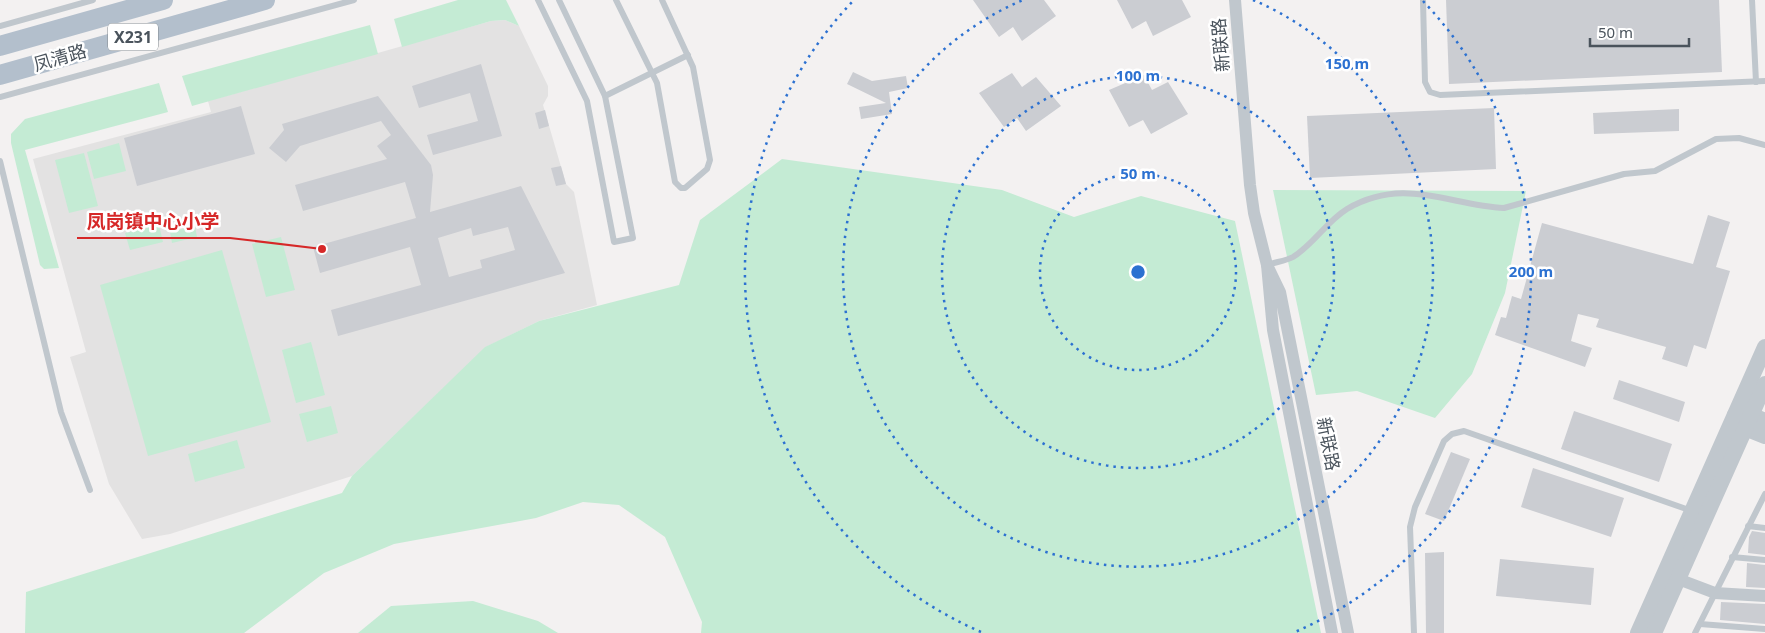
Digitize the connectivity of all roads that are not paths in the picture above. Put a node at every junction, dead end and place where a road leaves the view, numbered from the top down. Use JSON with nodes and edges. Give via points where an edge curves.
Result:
{"nodes":[{"id":1,"x":94,"y":0,"type":"edge"},
{"id":2,"x":163,"y":0,"type":"edge"},
{"id":3,"x":265,"y":0,"type":"edge"},
{"id":4,"x":354,"y":0,"type":"edge"},
{"id":5,"x":538,"y":0,"type":"edge"},
{"id":6,"x":559,"y":0,"type":"edge"},
{"id":7,"x":616,"y":0,"type":"edge"},
{"id":8,"x":662,"y":0,"type":"edge"},
{"id":9,"x":1234,"y":0,"type":"edge"},
{"id":10,"x":1423,"y":0,"type":"edge"},
{"id":11,"x":1752,"y":0,"type":"edge"},
{"id":12,"x":0,"y":26,"type":"edge"},
{"id":13,"x":0,"y":46,"type":"edge"},
{"id":14,"x":688,"y":55,"type":"junction"},
{"id":15,"x":652,"y":73,"type":"junction"},
{"id":16,"x":0,"y":75,"type":"edge"},
{"id":17,"x":1756,"y":82,"type":"junction"},
{"id":18,"x":1765,"y":82,"type":"edge"},
{"id":19,"x":605,"y":96,"type":"junction"},
{"id":20,"x":0,"y":97,"type":"edge"},
{"id":21,"x":1765,"y":145,"type":"edge"},
{"id":22,"x":0,"y":161,"type":"edge"},
{"id":23,"x":1267,"y":265,"type":"junction"},
{"id":24,"x":1765,"y":347,"type":"edge"},
{"id":25,"x":1765,"y":384,"type":"edge"},
{"id":26,"x":1749,"y":420,"type":"edge"},
{"id":27,"x":1765,"y":436,"type":"edge"},
{"id":28,"x":90,"y":490,"type":"dead end"},
{"id":29,"x":1765,"y":494,"type":"edge"},
{"id":30,"x":1693,"y":511,"type":"junction"},
{"id":31,"x":1748,"y":526,"type":"junction"},
{"id":32,"x":1765,"y":528,"type":"edge"},
{"id":33,"x":1732,"y":558,"type":"junction"},
{"id":34,"x":1765,"y":560,"type":"edge"},
{"id":35,"x":1678,"y":579,"type":"junction"},
{"id":36,"x":1714,"y":593,"type":"junction"},
{"id":37,"x":1765,"y":596,"type":"edge"},
{"id":38,"x":1700,"y":624,"type":"junction"},
{"id":39,"x":1765,"y":629,"type":"edge"},
{"id":40,"x":1332,"y":633,"type":"edge"},
{"id":41,"x":1348,"y":633,"type":"edge"},
{"id":42,"x":1414,"y":633,"type":"edge"},
{"id":43,"x":1638,"y":633,"type":"edge"},
{"id":44,"x":1654,"y":633,"type":"edge"},
{"id":45,"x":1695,"y":633,"type":"edge"}],
"edges":[{"from":1,"to":12,"type":"lane"},
{"from":2,"to":13,"type":"main road","name":"凤清路","number":"X231"},
{"from":3,"to":16,"type":"main road","name":"凤清路","number":"X231"},
{"from":4,"to":20,"type":"lane"},
{"from":5,"to":19,"type":"lane","via":[[588,107],[614,242],[633,238]]},
{"from":6,"to":19,"type":"lane"},
{"from":7,"to":15,"type":"lane"},
{"from":8,"to":14,"type":"lane"},
{"from":9,"to":23,"type":"street","name":"新联路","via":[[1250,184]]},
{"from":10,"to":17,"type":"lane","via":[[1425,82],[1430,92],[1440,95]]},
{"from":11,"to":17,"type":"lane"},
{"from":14,"to":15,"type":"lane"},
{"from":14,"to":15,"type":"lane","via":[[710,160],[706,169],[685,188],[676,182],[657,83]]},
{"from":15,"to":19,"type":"lane"},
{"from":17,"to":18,"type":"lane"},
{"from":21,"to":23,"type":"lane","via":[[1739,138],[1716,139],[1655,171],[1624,174],[1504,208],[1445,196],[1395,194],[1349,208],[1330,221],[1291,258]]},
{"from":22,"to":28,"type":"lane","via":[[61,412]]},
{"from":23,"to":40,"type":"street","name":"新联路","via":[[1273,330]]},
{"from":23,"to":41,"type":"street","name":"新联路","via":[[1280,292]]},
{"from":24,"to":26,"type":"street"},
{"from":25,"to":26,"type":"street"},
{"from":26,"to":27,"type":"street"},
{"from":26,"to":30,"type":"street"},
{"from":26,"to":35,"type":"street"},
{"from":29,"to":31,"type":"lane"},
{"from":30,"to":42,"type":"lane","via":[[1464,431],[1452,434],[1444,441],[1415,507],[1410,527]]},
{"from":30,"to":43,"type":"street"},
{"from":31,"to":32,"type":"lane"},
{"from":31,"to":33,"type":"lane"},
{"from":33,"to":34,"type":"lane"},
{"from":33,"to":36,"type":"lane"},
{"from":35,"to":36,"type":"street"},
{"from":35,"to":44,"type":"street"},
{"from":36,"to":37,"type":"street"},
{"from":36,"to":38,"type":"lane"},
{"from":38,"to":39,"type":"lane"},
{"from":38,"to":45,"type":"lane"}]}
